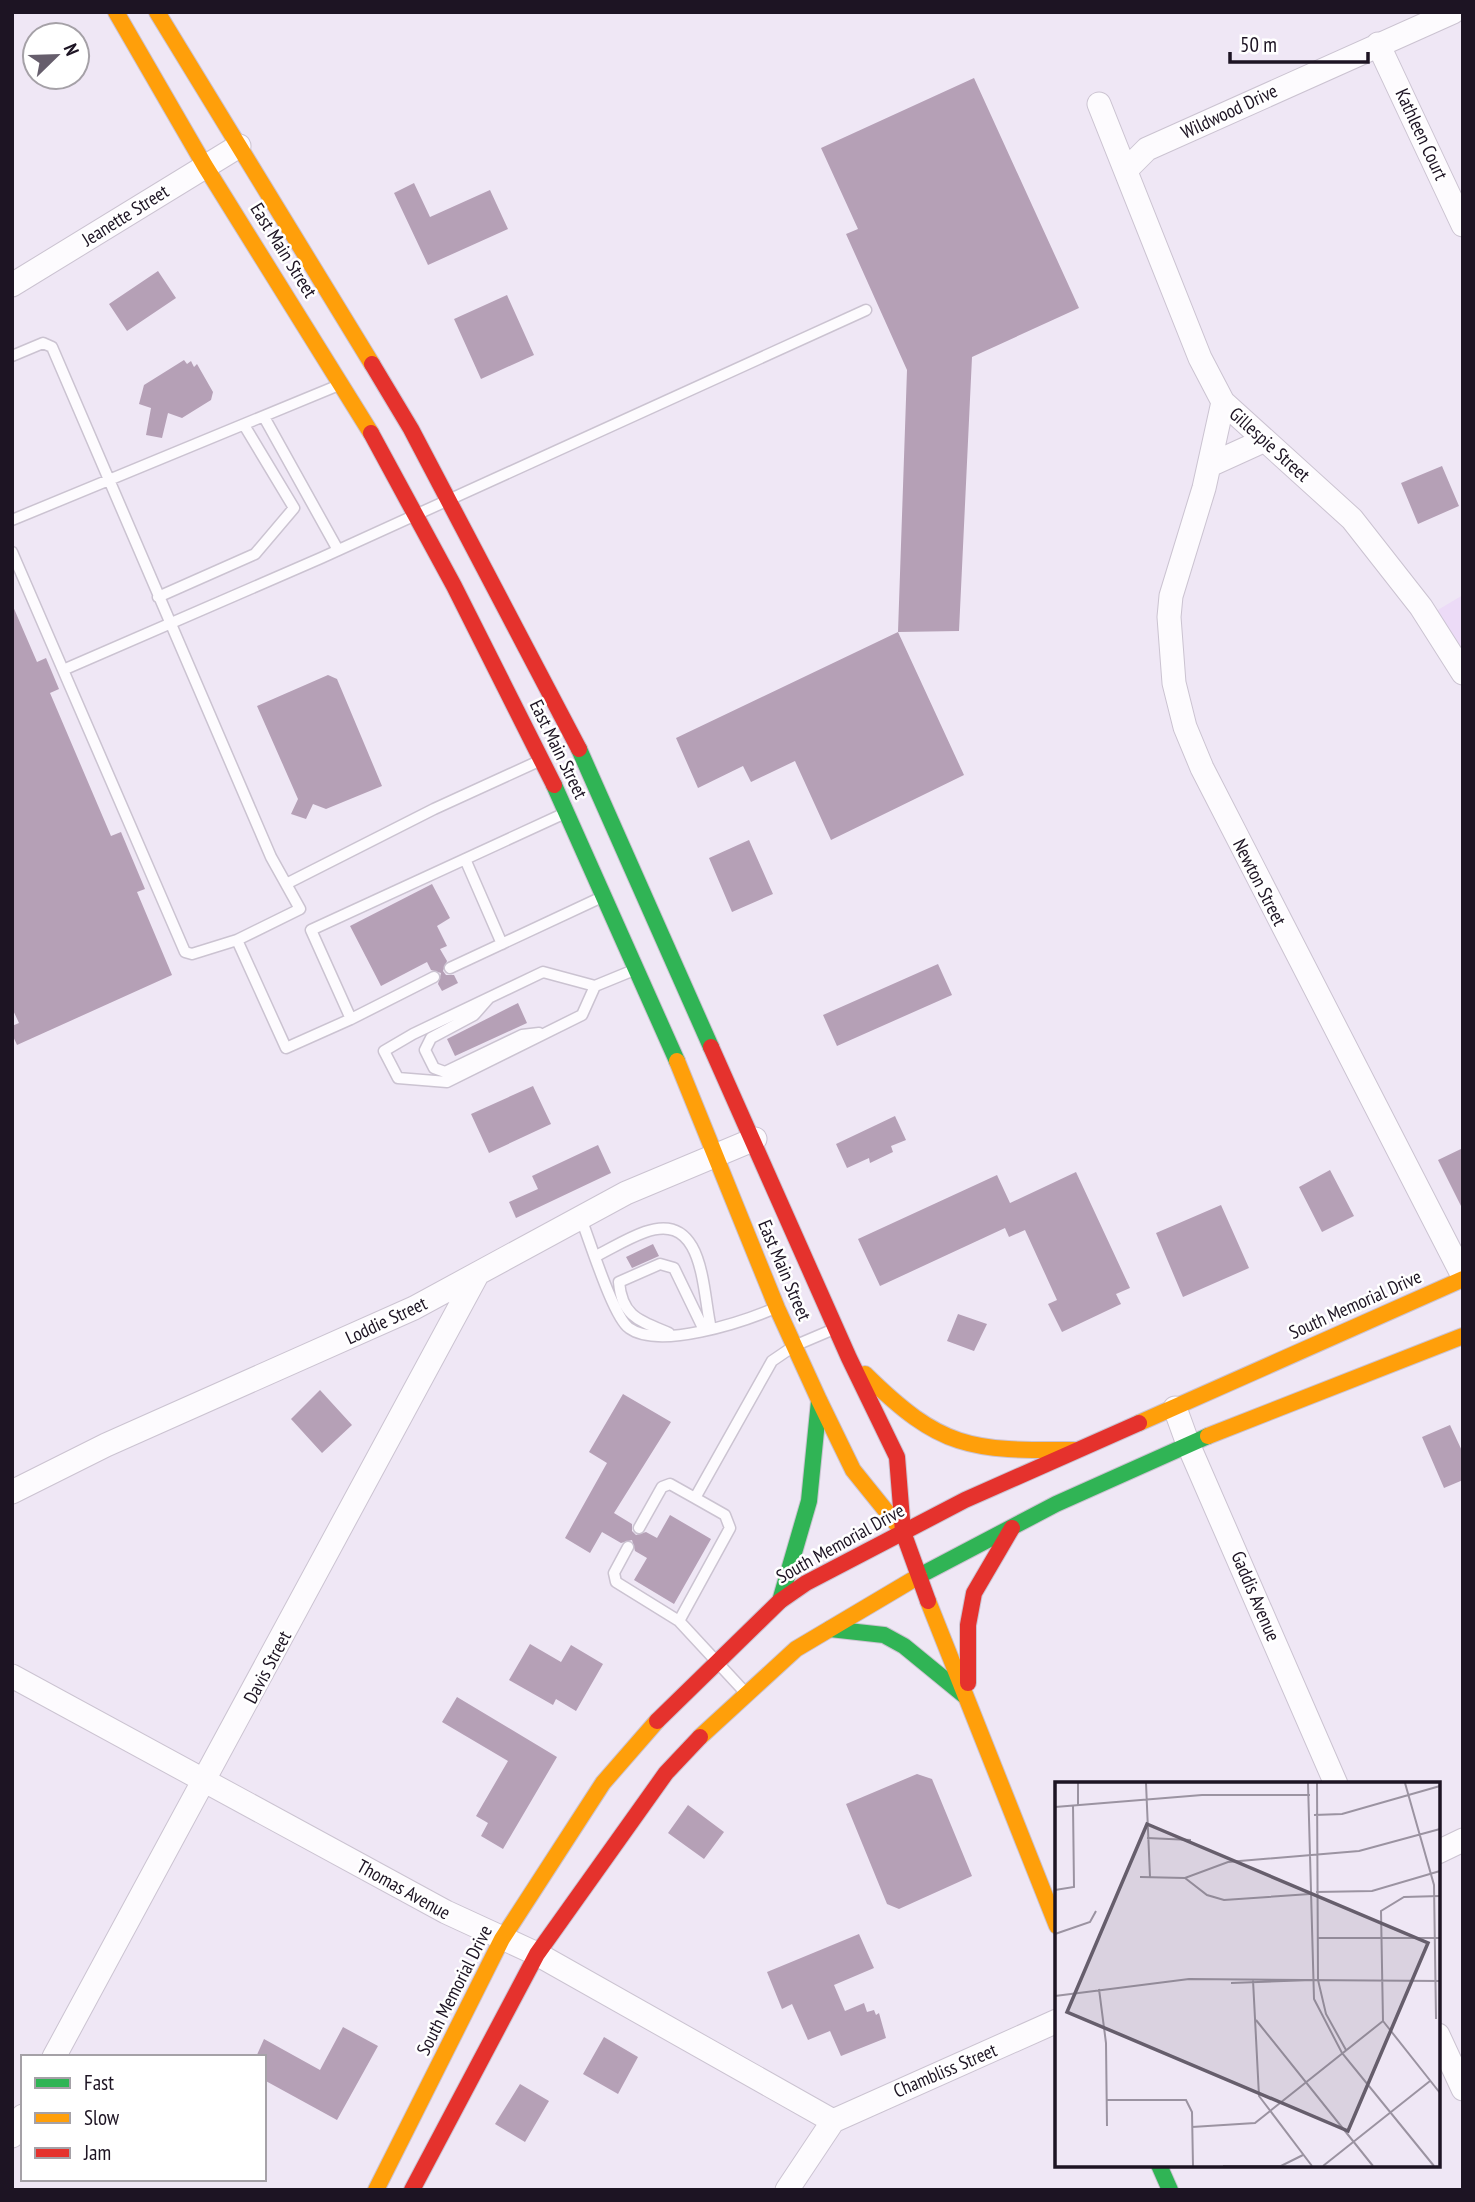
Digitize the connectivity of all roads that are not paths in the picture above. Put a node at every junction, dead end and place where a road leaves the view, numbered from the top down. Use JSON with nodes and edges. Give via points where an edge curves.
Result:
{"nodes":[{"id":1,"x":116,"y":12,"type":"edge"},
{"id":2,"x":157,"y":12,"type":"edge"},
{"id":3,"x":1454,"y":12,"type":"edge"},
{"id":4,"x":1378,"y":44,"type":"junction"},
{"id":5,"x":1099,"y":104,"type":"dead end"},
{"id":6,"x":239,"y":146,"type":"junction"},
{"id":7,"x":205,"y":166,"type":"junction"},
{"id":8,"x":1127,"y":169,"type":"junction"},
{"id":9,"x":1463,"y":225,"type":"edge"},
{"id":10,"x":12,"y":285,"type":"edge"},
{"id":11,"x":866,"y":310,"type":"dead end"},
{"id":12,"x":12,"y":356,"type":"edge"},
{"id":13,"x":342,"y":384,"type":"junction"},
{"id":14,"x":1223,"y":402,"type":"junction"},
{"id":15,"x":264,"y":417,"type":"junction"},
{"id":16,"x":244,"y":425,"type":"junction"},
{"id":17,"x":1265,"y":440,"type":"junction"},
{"id":18,"x":1210,"y":465,"type":"junction"},
{"id":19,"x":109,"y":480,"type":"junction"},
{"id":20,"x":449,"y":498,"type":"junction"},
{"id":21,"x":414,"y":514,"type":"junction"},
{"id":22,"x":12,"y":520,"type":"edge"},
{"id":23,"x":338,"y":551,"type":"junction"},
{"id":24,"x":12,"y":552,"type":"edge"},
{"id":25,"x":158,"y":597,"type":"junction"},
{"id":26,"x":169,"y":623,"type":"junction"},
{"id":27,"x":63,"y":670,"type":"junction"},
{"id":28,"x":1463,"y":673,"type":"edge"},
{"id":29,"x":541,"y":759,"type":"junction"},
{"id":30,"x":566,"y":813,"type":"junction"},
{"id":31,"x":465,"y":859,"type":"junction"},
{"id":32,"x":288,"y":883,"type":"junction"},
{"id":33,"x":604,"y":896,"type":"junction"},
{"id":34,"x":300,"y":909,"type":"junction"},
{"id":35,"x":312,"y":930,"type":"junction"},
{"id":36,"x":236,"y":940,"type":"junction"},
{"id":37,"x":502,"y":944,"type":"junction"},
{"id":38,"x":450,"y":968,"type":"dead end"},
{"id":39,"x":637,"y":968,"type":"junction"},
{"id":40,"x":435,"y":977,"type":"dead end"},
{"id":41,"x":595,"y":986,"type":"junction"},
{"id":42,"x":494,"y":994,"type":"junction"},
{"id":43,"x":351,"y":1019,"type":"junction"},
{"id":44,"x":547,"y":1032,"type":"junction"},
{"id":45,"x":755,"y":1139,"type":"junction"},
{"id":46,"x":713,"y":1156,"type":"junction"},
{"id":47,"x":580,"y":1216,"type":"junction"},
{"id":48,"x":596,"y":1256,"type":"junction"},
{"id":49,"x":477,"y":1275,"type":"junction"},
{"id":50,"x":1463,"y":1277,"type":"edge"},
{"id":51,"x":777,"y":1308,"type":"junction"},
{"id":52,"x":836,"y":1328,"type":"junction"},
{"id":53,"x":707,"y":1330,"type":"junction"},
{"id":54,"x":671,"y":1334,"type":"junction"},
{"id":55,"x":1463,"y":1336,"type":"edge"},
{"id":56,"x":794,"y":1346,"type":"junction"},
{"id":57,"x":849,"y":1358,"type":"junction"},
{"id":58,"x":819,"y":1400,"type":"junction"},
{"id":59,"x":1175,"y":1408,"type":"junction"},
{"id":60,"x":1188,"y":1444,"type":"junction"},
{"id":61,"x":1073,"y":1450,"type":"junction"},
{"id":62,"x":12,"y":1492,"type":"edge"},
{"id":63,"x":695,"y":1498,"type":"junction"},
{"id":64,"x":639,"y":1528,"type":"dead end"},
{"id":65,"x":1012,"y":1528,"type":"junction"},
{"id":66,"x":903,"y":1532,"type":"junction"},
{"id":67,"x":628,"y":1547,"type":"dead end"},
{"id":68,"x":918,"y":1576,"type":"junction"},
{"id":69,"x":780,"y":1601,"type":"junction"},
{"id":70,"x":679,"y":1620,"type":"junction"},
{"id":71,"x":830,"y":1629,"type":"junction"},
{"id":72,"x":717,"y":1660,"type":"junction"},
{"id":73,"x":12,"y":1676,"type":"edge"},
{"id":74,"x":745,"y":1693,"type":"junction"},
{"id":75,"x":967,"y":1698,"type":"junction"},
{"id":76,"x":205,"y":1782,"type":"junction"},
{"id":77,"x":1335,"y":1782,"type":"edge"},
{"id":78,"x":1463,"y":1840,"type":"edge"},
{"id":79,"x":1440,"y":1851,"type":"edge"},
{"id":80,"x":1055,"y":1921,"type":"edge"},
{"id":81,"x":502,"y":1940,"type":"junction"},
{"id":82,"x":537,"y":1954,"type":"junction"},
{"id":83,"x":1055,"y":2022,"type":"edge"},
{"id":84,"x":1440,"y":2039,"type":"edge"},
{"id":85,"x":55,"y":2055,"type":"edge"},
{"id":86,"x":1463,"y":2089,"type":"edge"},
{"id":87,"x":21,"y":2120,"type":"edge"},
{"id":88,"x":833,"y":2121,"type":"junction"},
{"id":89,"x":12,"y":2136,"type":"edge"},
{"id":90,"x":1160,"y":2167,"type":"edge"},
{"id":91,"x":376,"y":2190,"type":"edge"},
{"id":92,"x":412,"y":2190,"type":"edge"},
{"id":93,"x":787,"y":2190,"type":"edge"},
{"id":94,"x":1170,"y":2190,"type":"edge"}],
"edges":[{"from":1,"to":7,"type":"main road","name":"East Main Street"},
{"from":2,"to":6,"type":"main road","name":"East Main Street"},
{"from":3,"to":4,"type":"street","name":"Wildwood Drive"},
{"from":4,"to":8,"type":"street","name":"Wildwood Drive","via":[[1147,149]]},
{"from":4,"to":9,"type":"street","name":"Kathleen Court"},
{"from":5,"to":8,"type":"street","name":"Gillespie Street"},
{"from":6,"to":7,"type":"street","name":"Jeanette Street"},
{"from":6,"to":20,"type":"main road","name":"East Main Street"},
{"from":7,"to":10,"type":"street","name":"Jeanette Street"},
{"from":7,"to":13,"type":"main road","name":"East Main Street"},
{"from":8,"to":14,"type":"street","name":"Gillespie Street","via":[[1200,358]]},
{"from":11,"to":20,"type":"lane"},
{"from":12,"to":19,"type":"lane","via":[[43,343],[52,347]]},
{"from":13,"to":15,"type":"lane"},
{"from":13,"to":21,"type":"main road","name":"East Main Street"},
{"from":14,"to":17,"type":"street","name":"Gillespie Street"},
{"from":14,"to":18,"type":"street","name":"Newton Street"},
{"from":15,"to":16,"type":"lane"},
{"from":15,"to":23,"type":"lane"},
{"from":16,"to":19,"type":"lane"},
{"from":16,"to":25,"type":"lane","via":[[293,508],[255,554]]},
{"from":17,"to":18,"type":"street"},
{"from":17,"to":28,"type":"street","name":"Gillespie Street","via":[[1352,519],[1381,553]]},
{"from":18,"to":50,"type":"street","name":"Newton Street","via":[[1171,596],[1171,661],[1185,727]]},
{"from":19,"to":22,"type":"lane"},
{"from":19,"to":25,"type":"lane"},
{"from":20,"to":21,"type":"lane"},
{"from":20,"to":45,"type":"main road","name":"East Main Street","via":[[565,718]]},
{"from":21,"to":23,"type":"lane"},
{"from":21,"to":29,"type":"main road","name":"East Main Street"},
{"from":23,"to":26,"type":"lane"},
{"from":24,"to":27,"type":"lane"},
{"from":25,"to":26,"type":"lane"},
{"from":26,"to":27,"type":"lane"},
{"from":26,"to":32,"type":"lane","via":[[271,857]]},
{"from":27,"to":36,"type":"lane","via":[[185,952],[192,954]]},
{"from":29,"to":30,"type":"main road","name":"East Main Street"},
{"from":29,"to":32,"type":"lane"},
{"from":30,"to":31,"type":"lane"},
{"from":30,"to":33,"type":"main road","name":"East Main Street"},
{"from":31,"to":35,"type":"lane"},
{"from":31,"to":37,"type":"lane"},
{"from":32,"to":34,"type":"lane"},
{"from":33,"to":37,"type":"lane"},
{"from":33,"to":39,"type":"main road","name":"East Main Street"},
{"from":34,"to":35,"type":"lane"},
{"from":34,"to":36,"type":"lane"},
{"from":35,"to":43,"type":"lane"},
{"from":36,"to":43,"type":"lane","via":[[286,1048]]},
{"from":37,"to":38,"type":"lane"},
{"from":39,"to":41,"type":"lane"},
{"from":39,"to":46,"type":"main road","name":"East Main Street"},
{"from":40,"to":43,"type":"lane"},
{"from":41,"to":42,"type":"lane","via":[[543,972]]},
{"from":41,"to":44,"type":"lane","via":[[582,1016]]},
{"from":42,"to":44,"type":"lane","via":[[474,1015],[431,1038],[425,1050],[434,1068],[445,1072],[522,1035]]},
{"from":42,"to":44,"type":"lane","via":[[384,1051],[398,1078],[447,1082]]},
{"from":45,"to":46,"type":"street","name":"Loddie Street"},
{"from":45,"to":52,"type":"main road","name":"East Main Street"},
{"from":46,"to":47,"type":"street","name":"Loddie Street"},
{"from":46,"to":51,"type":"main road","name":"East Main Street"},
{"from":47,"to":48,"type":"lane"},
{"from":47,"to":49,"type":"street","name":"Loddie Street"},
{"from":48,"to":53,"type":"lane","via":[[645,1232],[668,1227],[685,1234],[694,1247]]},
{"from":48,"to":54,"type":"lane","via":[[627,1328],[649,1337]]},
{"from":49,"to":62,"type":"street","name":"Loddie Street"},
{"from":49,"to":76,"type":"street","name":"Davis Street"},
{"from":50,"to":59,"type":"main road","name":"South Memorial Drive"},
{"from":51,"to":53,"type":"lane","via":[[730,1327]]},
{"from":51,"to":56,"type":"main road","name":"East Main Street"},
{"from":52,"to":56,"type":"lane"},
{"from":52,"to":57,"type":"main road","name":"East Main Street"},
{"from":53,"to":54,"type":"lane"},
{"from":53,"to":54,"type":"lane","via":[[674,1268],[660,1264],[619,1282],[620,1297],[630,1315]]},
{"from":55,"to":60,"type":"main road"},
{"from":56,"to":58,"type":"main road","name":"East Main Street"},
{"from":56,"to":63,"type":"lane","via":[[772,1361]]},
{"from":57,"to":61,"type":"main road","via":[[903,1411],[941,1437],[985,1450]]},
{"from":57,"to":66,"type":"main road","name":"East Main Street","via":[[897,1457]]},
{"from":58,"to":66,"type":"main road","name":"East Main Street","via":[[853,1470]]},
{"from":58,"to":69,"type":"main road","via":[[809,1501]]},
{"from":59,"to":60,"type":"street","name":"Gaddis Avenue"},
{"from":59,"to":61,"type":"main road","name":"South Memorial Drive"},
{"from":60,"to":65,"type":"main road"},
{"from":60,"to":77,"type":"street","name":"Gaddis Avenue"},
{"from":61,"to":66,"type":"main road","name":"South Memorial Drive"},
{"from":63,"to":64,"type":"lane","via":[[670,1484],[662,1487]]},
{"from":63,"to":70,"type":"lane","via":[[725,1515],[730,1528]]},
{"from":65,"to":68,"type":"main road"},
{"from":65,"to":75,"type":"main road","via":[[974,1592],[968,1625]]},
{"from":66,"to":68,"type":"main road","name":"East Main Street"},
{"from":66,"to":69,"type":"main road","name":"South Memorial Drive"},
{"from":67,"to":70,"type":"lane","via":[[614,1573],[616,1582]]},
{"from":68,"to":71,"type":"main road"},
{"from":68,"to":75,"type":"main road","name":"East Main Street"},
{"from":69,"to":72,"type":"main road","name":"South Memorial Drive"},
{"from":70,"to":72,"type":"lane"},
{"from":71,"to":74,"type":"main road","via":[[796,1649]]},
{"from":71,"to":75,"type":"main road","via":[[884,1634]]},
{"from":72,"to":74,"type":"lane"},
{"from":72,"to":81,"type":"main road","name":"South Memorial Drive","via":[[603,1783]]},
{"from":73,"to":76,"type":"street","name":"Thomas Avenue"},
{"from":74,"to":82,"type":"main road","via":[[666,1773]]},
{"from":75,"to":80,"type":"main road","name":"East Main Street"},
{"from":76,"to":81,"type":"street","name":"Thomas Avenue"},
{"from":76,"to":85,"type":"street","name":"Davis Street"},
{"from":78,"to":79,"type":"street"},
{"from":81,"to":82,"type":"street","name":"Thomas Avenue"},
{"from":81,"to":91,"type":"main road","name":"South Memorial Drive"},
{"from":82,"to":88,"type":"street","name":"Thomas Avenue"},
{"from":82,"to":92,"type":"main road"},
{"from":83,"to":88,"type":"street","name":"Chambliss Street"},
{"from":84,"to":86,"type":"street"},
{"from":87,"to":89,"type":"street"},
{"from":88,"to":93,"type":"street"},
{"from":90,"to":94,"type":"main road"}]}
